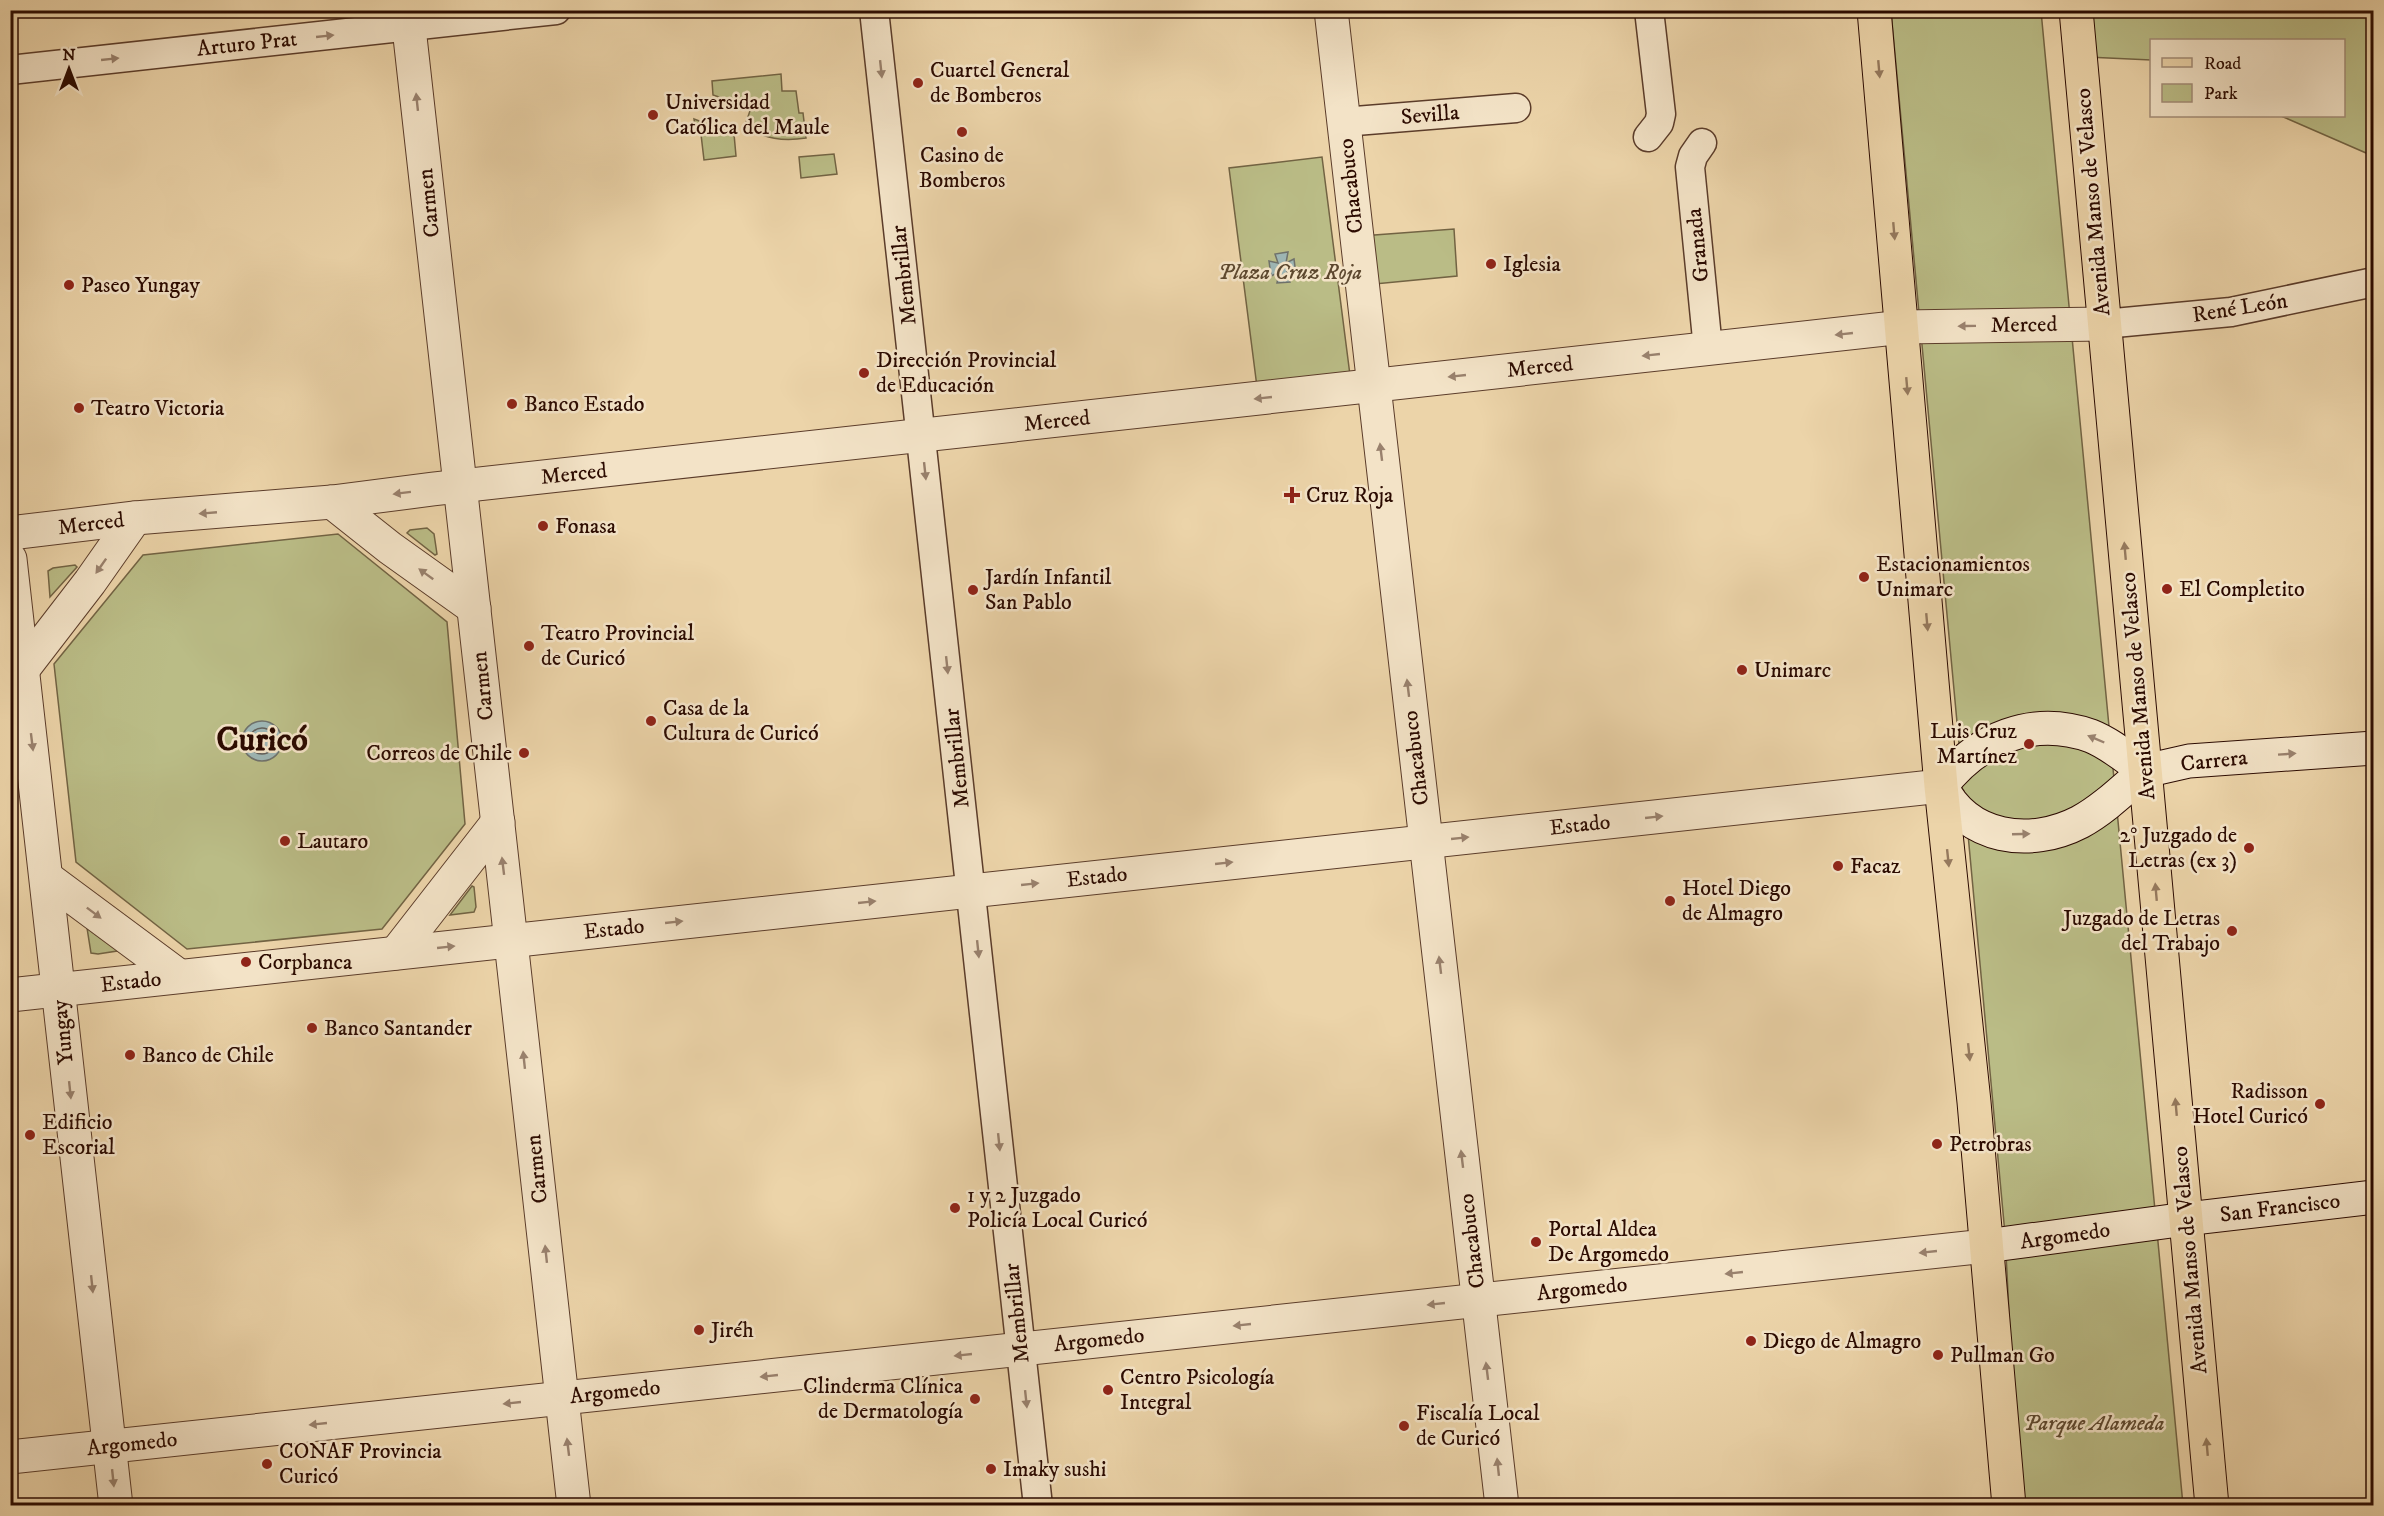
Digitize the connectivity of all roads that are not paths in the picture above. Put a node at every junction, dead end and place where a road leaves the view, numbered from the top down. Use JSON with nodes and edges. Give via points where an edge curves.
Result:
{"nodes":[{"id":1,"x":556,"y":10,"type":"edge"},
{"id":2,"x":874,"y":10,"type":"edge"},
{"id":3,"x":1330,"y":10,"type":"edge"},
{"id":4,"x":1649,"y":10,"type":"edge"},
{"id":5,"x":1874,"y":10,"type":"edge"},
{"id":6,"x":2076,"y":10,"type":"edge"},
{"id":7,"x":408,"y":18,"type":"edge"},
{"id":8,"x":10,"y":70,"type":"edge"},
{"id":9,"x":1516,"y":108,"type":"dead end"},
{"id":10,"x":1343,"y":122,"type":"junction"},
{"id":11,"x":1648,"y":137,"type":"dead end"},
{"id":12,"x":1702,"y":143,"type":"dead end"},
{"id":13,"x":2373,"y":282,"type":"edge"},
{"id":14,"x":2104,"y":324,"type":"junction"},
{"id":15,"x":1903,"y":327,"type":"junction"},
{"id":16,"x":1708,"y":349,"type":"junction"},
{"id":17,"x":1373,"y":386,"type":"junction"},
{"id":18,"x":921,"y":436,"type":"junction"},
{"id":19,"x":460,"y":487,"type":"junction"},
{"id":20,"x":332,"y":502,"type":"junction"},
{"id":21,"x":135,"y":518,"type":"junction"},
{"id":22,"x":10,"y":533,"type":"edge"},
{"id":23,"x":10,"y":559,"type":"edge"},
{"id":24,"x":474,"y":609,"type":"junction"},
{"id":25,"x":23,"y":669,"type":"junction"},
{"id":26,"x":2373,"y":748,"type":"edge"},
{"id":27,"x":2145,"y":771,"type":"junction"},
{"id":28,"x":1941,"y":786,"type":"junction"},
{"id":29,"x":498,"y":822,"type":"junction"},
{"id":30,"x":1426,"y":842,"type":"junction"},
{"id":31,"x":47,"y":878,"type":"junction"},
{"id":32,"x":972,"y":890,"type":"junction"},
{"id":33,"x":511,"y":939,"type":"junction"},
{"id":34,"x":396,"y":952,"type":"junction"},
{"id":35,"x":179,"y":976,"type":"junction"},
{"id":36,"x":59,"y":990,"type":"junction"},
{"id":37,"x":10,"y":995,"type":"edge"},
{"id":38,"x":2373,"y":1197,"type":"edge"},
{"id":39,"x":2186,"y":1219,"type":"junction"},
{"id":40,"x":1986,"y":1246,"type":"junction"},
{"id":41,"x":1478,"y":1300,"type":"junction"},
{"id":42,"x":1021,"y":1348,"type":"junction"},
{"id":43,"x":562,"y":1398,"type":"junction"},
{"id":44,"x":110,"y":1446,"type":"junction"},
{"id":45,"x":10,"y":1457,"type":"edge"},
{"id":46,"x":116,"y":1506,"type":"edge"},
{"id":47,"x":574,"y":1506,"type":"edge"},
{"id":48,"x":1038,"y":1506,"type":"edge"},
{"id":49,"x":1502,"y":1506,"type":"edge"},
{"id":50,"x":2009,"y":1506,"type":"edge"},
{"id":51,"x":2212,"y":1506,"type":"edge"}],
"edges":[{"from":1,"to":7,"type":"street","name":"Arturo Prat"},
{"from":2,"to":18,"type":"street","name":"Membrillar","one_way":true},
{"from":3,"to":10,"type":"street","name":"Chacabuco"},
{"from":4,"to":11,"type":"street","via":[[1661,114]]},
{"from":5,"to":15,"type":"main road","one_way":true},
{"from":6,"to":14,"type":"main road","name":"Avenida Manso de Velasco"},
{"from":8,"to":7,"type":"street","name":"Arturo Prat","one_way":true},
{"from":19,"to":7,"type":"street","name":"Carmen","one_way":true},
{"from":9,"to":10,"type":"street","name":"Sevilla"},
{"from":10,"to":17,"type":"street","name":"Chacabuco"},
{"from":12,"to":16,"type":"street","name":"Granada","via":[[1690,167]]},
{"from":13,"to":14,"type":"street","name":"René León","via":[[2232,312]]},
{"from":14,"to":15,"type":"street","name":"Merced","one_way":true},
{"from":27,"to":14,"type":"main road","name":"Avenida Manso de Velasco","one_way":true},
{"from":15,"to":16,"type":"street","name":"Merced","one_way":true},
{"from":15,"to":28,"type":"main road","one_way":true},
{"from":16,"to":17,"type":"street","name":"Merced","one_way":true},
{"from":17,"to":18,"type":"street","name":"Merced","one_way":true},
{"from":30,"to":17,"type":"street","name":"Chacabuco","one_way":true},
{"from":18,"to":19,"type":"street","name":"Merced"},
{"from":18,"to":32,"type":"street","name":"Membrillar","one_way":true},
{"from":19,"to":20,"type":"street","name":"Merced","one_way":true},
{"from":19,"to":24,"type":"street","name":"Carmen"},
{"from":20,"to":21,"type":"street","name":"Merced","one_way":true},
{"from":24,"to":20,"type":"street","one_way":true},
{"from":21,"to":22,"type":"street","name":"Merced"},
{"from":21,"to":25,"type":"street","one_way":true},
{"from":23,"to":25,"type":"street","name":"Yungay"},
{"from":24,"to":29,"type":"street","name":"Carmen"},
{"from":25,"to":31,"type":"street","name":"Yungay","one_way":true},
{"from":27,"to":26,"type":"street","name":"Carrera","one_way":true,"via":[[2189,761]]},
{"from":27,"to":28,"type":"street","one_way":true,"via":[[2092,737],[2041,729],[2004,736],[1984,745],[1966,758]]},
{"from":28,"to":27,"type":"street","one_way":true,"via":[[1956,810],[1980,828],[2011,835],[2044,834],[2080,822]]},
{"from":39,"to":27,"type":"main road","name":"Avenida Manso de Velasco","one_way":true},
{"from":30,"to":28,"type":"street","name":"Estado","one_way":true},
{"from":28,"to":40,"type":"main road","one_way":true},
{"from":33,"to":29,"type":"street","name":"Carmen","one_way":true},
{"from":29,"to":34,"type":"street"},
{"from":32,"to":30,"type":"street","name":"Estado","one_way":true},
{"from":41,"to":30,"type":"street","name":"Chacabuco","one_way":true},
{"from":31,"to":35,"type":"street","one_way":true},
{"from":31,"to":36,"type":"street","name":"Yungay"},
{"from":33,"to":32,"type":"street","name":"Estado","one_way":true},
{"from":32,"to":42,"type":"street","name":"Membrillar","one_way":true},
{"from":34,"to":33,"type":"street","name":"Estado","one_way":true},
{"from":43,"to":33,"type":"street","name":"Carmen","one_way":true},
{"from":34,"to":35,"type":"street","name":"Estado"},
{"from":35,"to":36,"type":"street","name":"Estado"},
{"from":36,"to":37,"type":"street","name":"Estado"},
{"from":36,"to":44,"type":"street","name":"Yungay","one_way":true},
{"from":38,"to":39,"type":"street","name":"San Francisco"},
{"from":39,"to":40,"type":"street","name":"Argomedo"},
{"from":51,"to":39,"type":"main road","name":"Avenida Manso de Velasco","one_way":true},
{"from":40,"to":41,"type":"street","name":"Argomedo","one_way":true},
{"from":40,"to":50,"type":"main road"},
{"from":41,"to":42,"type":"street","name":"Argomedo","one_way":true},
{"from":49,"to":41,"type":"street","name":"Chacabuco","one_way":true},
{"from":42,"to":43,"type":"street","name":"Argomedo","one_way":true},
{"from":42,"to":48,"type":"street","name":"Membrillar","one_way":true},
{"from":43,"to":44,"type":"street","name":"Argomedo","one_way":true},
{"from":47,"to":43,"type":"street","name":"Carmen","one_way":true},
{"from":44,"to":45,"type":"street","name":"Argomedo"},
{"from":44,"to":46,"type":"street","name":"Yungay","one_way":true}]}
